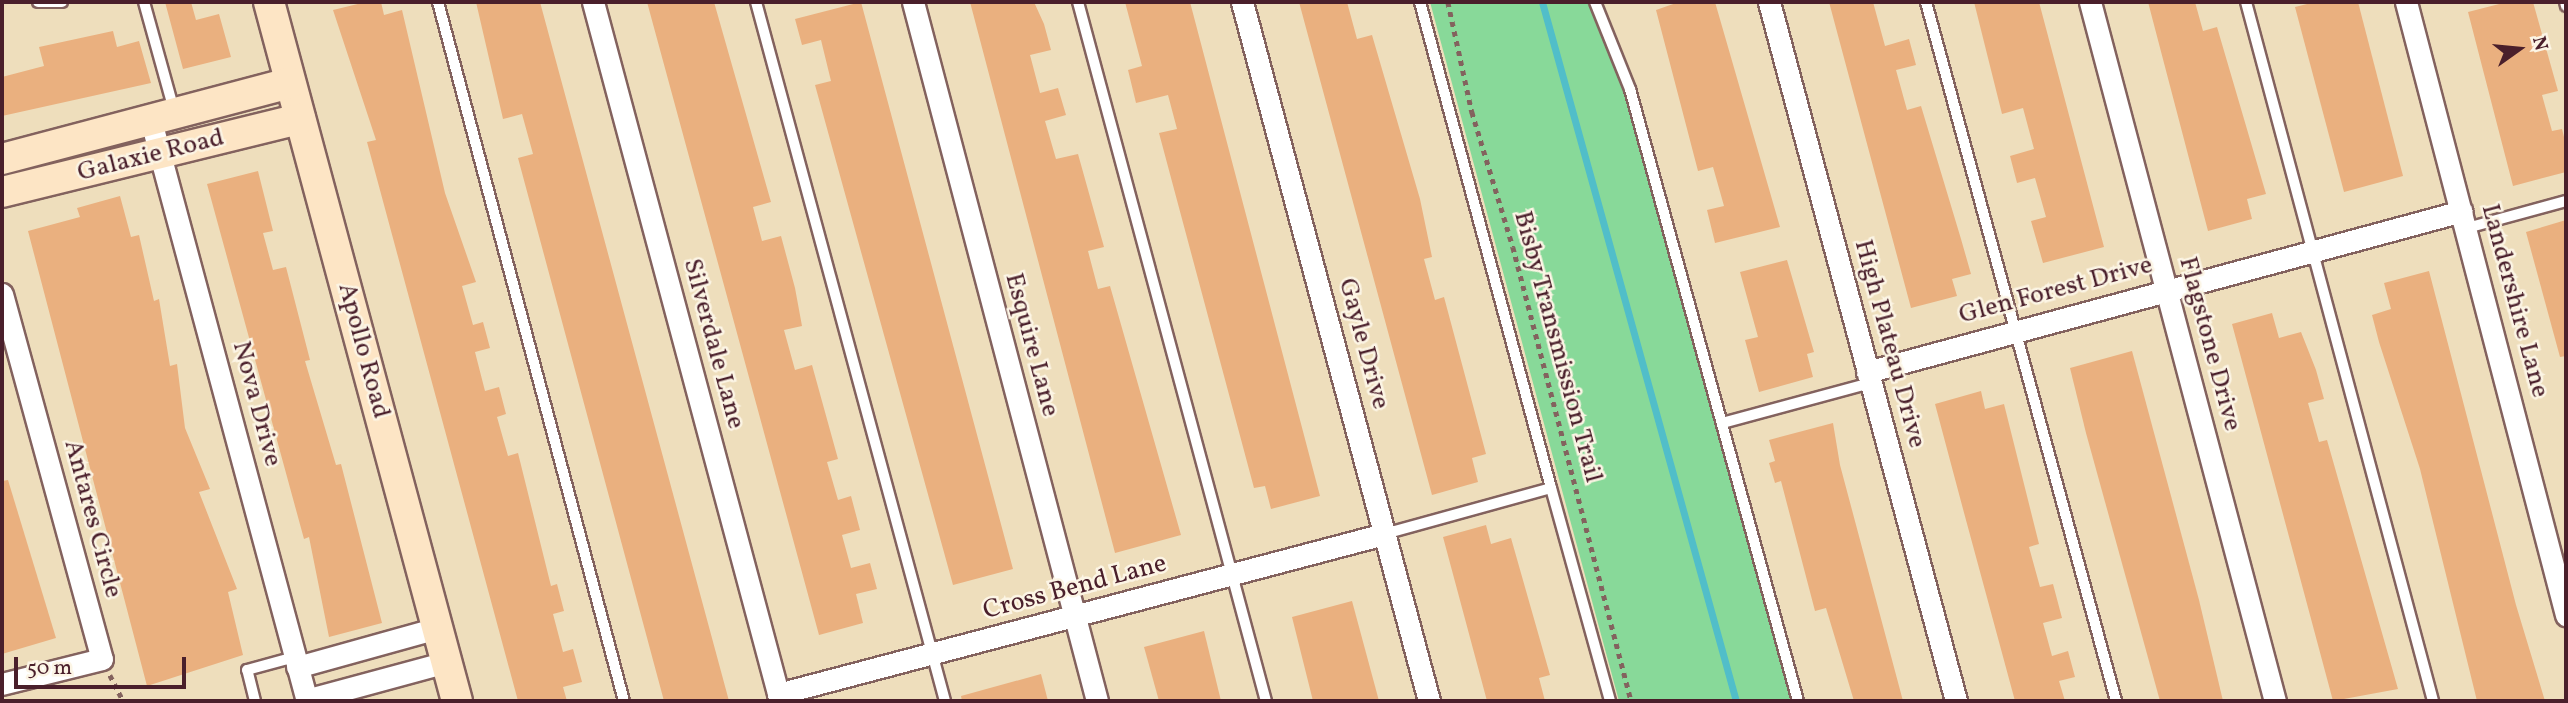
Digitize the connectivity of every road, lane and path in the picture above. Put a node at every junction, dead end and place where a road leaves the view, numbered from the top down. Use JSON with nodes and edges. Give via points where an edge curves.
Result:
{"nodes":[{"id":1,"x":38,"y":2,"type":"edge"},
{"id":2,"x":62,"y":2,"type":"edge"},
{"id":3,"x":144,"y":2,"type":"edge"},
{"id":4,"x":269,"y":2,"type":"edge"},
{"id":5,"x":438,"y":2,"type":"edge"},
{"id":6,"x":593,"y":2,"type":"edge"},
{"id":7,"x":756,"y":2,"type":"edge"},
{"id":8,"x":913,"y":2,"type":"edge"},
{"id":9,"x":1078,"y":2,"type":"edge"},
{"id":10,"x":1242,"y":2,"type":"edge"},
{"id":11,"x":1420,"y":2,"type":"edge"},
{"id":12,"x":1448,"y":2,"type":"edge"},
{"id":13,"x":1595,"y":2,"type":"edge"},
{"id":14,"x":1769,"y":2,"type":"edge"},
{"id":15,"x":1926,"y":2,"type":"edge"},
{"id":16,"x":2090,"y":2,"type":"edge"},
{"id":17,"x":2246,"y":2,"type":"edge"},
{"id":18,"x":2406,"y":2,"type":"edge"},
{"id":19,"x":290,"y":83,"type":"junction"},
{"id":20,"x":163,"y":117,"type":"junction"},
{"id":21,"x":300,"y":119,"type":"junction"},
{"id":22,"x":160,"y":152,"type":"junction"},
{"id":23,"x":2,"y":159,"type":"edge"},
{"id":24,"x":2,"y":192,"type":"edge"},
{"id":25,"x":2566,"y":201,"type":"edge"},
{"id":26,"x":2465,"y":220,"type":"junction"},
{"id":27,"x":2315,"y":248,"type":"junction"},
{"id":28,"x":2166,"y":291,"type":"junction"},
{"id":29,"x":2,"y":294,"type":"edge"},
{"id":30,"x":2017,"y":329,"type":"junction"},
{"id":31,"x":1869,"y":377,"type":"junction"},
{"id":32,"x":1722,"y":423,"type":"junction"},
{"id":33,"x":1551,"y":488,"type":"junction"},
{"id":34,"x":1384,"y":534,"type":"junction"},
{"id":35,"x":1232,"y":575,"type":"junction"},
{"id":36,"x":2566,"y":615,"type":"edge"},
{"id":37,"x":1074,"y":618,"type":"junction"},
{"id":38,"x":438,"y":628,"type":"junction"},
{"id":39,"x":932,"y":654,"type":"junction"},
{"id":40,"x":296,"y":662,"type":"junction"},
{"id":41,"x":447,"y":662,"type":"junction"},
{"id":42,"x":2,"y":684,"type":"edge"},
{"id":43,"x":779,"y":698,"type":"edge"},
{"id":44,"x":255,"y":701,"type":"edge"},
{"id":45,"x":306,"y":701,"type":"edge"},
{"id":46,"x":457,"y":701,"type":"edge"},
{"id":47,"x":624,"y":701,"type":"edge"},
{"id":48,"x":944,"y":701,"type":"edge"},
{"id":49,"x":1097,"y":701,"type":"edge"},
{"id":50,"x":1266,"y":701,"type":"edge"},
{"id":51,"x":1429,"y":701,"type":"edge"},
{"id":52,"x":1610,"y":701,"type":"edge"},
{"id":53,"x":1631,"y":701,"type":"edge"},
{"id":54,"x":1798,"y":701,"type":"edge"},
{"id":55,"x":1956,"y":701,"type":"edge"},
{"id":56,"x":2116,"y":701,"type":"edge"},
{"id":57,"x":2275,"y":701,"type":"edge"},
{"id":58,"x":2433,"y":701,"type":"edge"}],
"edges":[{"from":1,"to":2,"type":"lane"},
{"from":3,"to":20,"type":"lane"},
{"from":4,"to":19,"type":"street","name":"Apollo Road"},
{"from":5,"to":47,"type":"lane"},
{"from":6,"to":43,"type":"street","name":"Silverdale Lane"},
{"from":7,"to":39,"type":"lane"},
{"from":8,"to":37,"type":"street","name":"Esquire Lane"},
{"from":9,"to":35,"type":"lane"},
{"from":10,"to":34,"type":"street","name":"Gayle Drive"},
{"from":11,"to":33,"type":"lane"},
{"from":12,"to":53,"type":"path","name":"Bisby Transmission Trail","via":[[1472,112]]},
{"from":13,"to":32,"type":"lane","via":[[1627,79]]},
{"from":14,"to":31,"type":"street","name":"High Plateau Drive"},
{"from":15,"to":30,"type":"lane"},
{"from":16,"to":28,"type":"street","name":"Flagstone Drive"},
{"from":17,"to":27,"type":"lane"},
{"from":18,"to":26,"type":"street","name":"Landershire Lane"},
{"from":19,"to":20,"type":"street","name":"Galaxie Road"},
{"from":19,"to":21,"type":"street","name":"Apollo Road"},
{"from":20,"to":22,"type":"street","name":"Nova Drive"},
{"from":20,"to":23,"type":"street","name":"Galaxie Road"},
{"from":21,"to":22,"type":"street","name":"Galaxie Road"},
{"from":21,"to":38,"type":"street","name":"Apollo Road"},
{"from":22,"to":24,"type":"street","name":"Galaxie Road"},
{"from":22,"to":40,"type":"street","name":"Nova Drive"},
{"from":25,"to":26,"type":"lane"},
{"from":26,"to":27,"type":"street","name":"Glen Forest Drive"},
{"from":26,"to":36,"type":"street","name":"Landershire Lane"},
{"from":27,"to":28,"type":"street","name":"Glen Forest Drive"},
{"from":27,"to":58,"type":"lane"},
{"from":28,"to":30,"type":"street","name":"Glen Forest Drive"},
{"from":28,"to":57,"type":"street","name":"Flagstone Drive"},
{"from":29,"to":42,"type":"street","name":"Antares Circle","via":[[102,659]]},
{"from":30,"to":31,"type":"street","name":"Glen Forest Drive"},
{"from":30,"to":56,"type":"lane"},
{"from":31,"to":32,"type":"lane"},
{"from":31,"to":55,"type":"street","name":"High Plateau Drive"},
{"from":32,"to":54,"type":"lane"},
{"from":33,"to":34,"type":"lane"},
{"from":33,"to":52,"type":"lane"},
{"from":34,"to":35,"type":"street","name":"Cross Bend Lane"},
{"from":34,"to":51,"type":"street","name":"Gayle Drive"},
{"from":35,"to":37,"type":"street","name":"Cross Bend Lane"},
{"from":35,"to":50,"type":"lane"},
{"from":37,"to":39,"type":"street","name":"Cross Bend Lane"},
{"from":37,"to":49,"type":"street","name":"Esquire Lane"},
{"from":38,"to":40,"type":"street"},
{"from":38,"to":41,"type":"street","name":"Apollo Road"},
{"from":39,"to":43,"type":"street","name":"Cross Bend Lane"},
{"from":39,"to":48,"type":"lane"},
{"from":40,"to":44,"type":"lane","via":[[247,670]]},
{"from":40,"to":45,"type":"street","name":"Nova Drive"},
{"from":41,"to":45,"type":"street"},
{"from":41,"to":46,"type":"street","name":"Apollo Road"}]}
